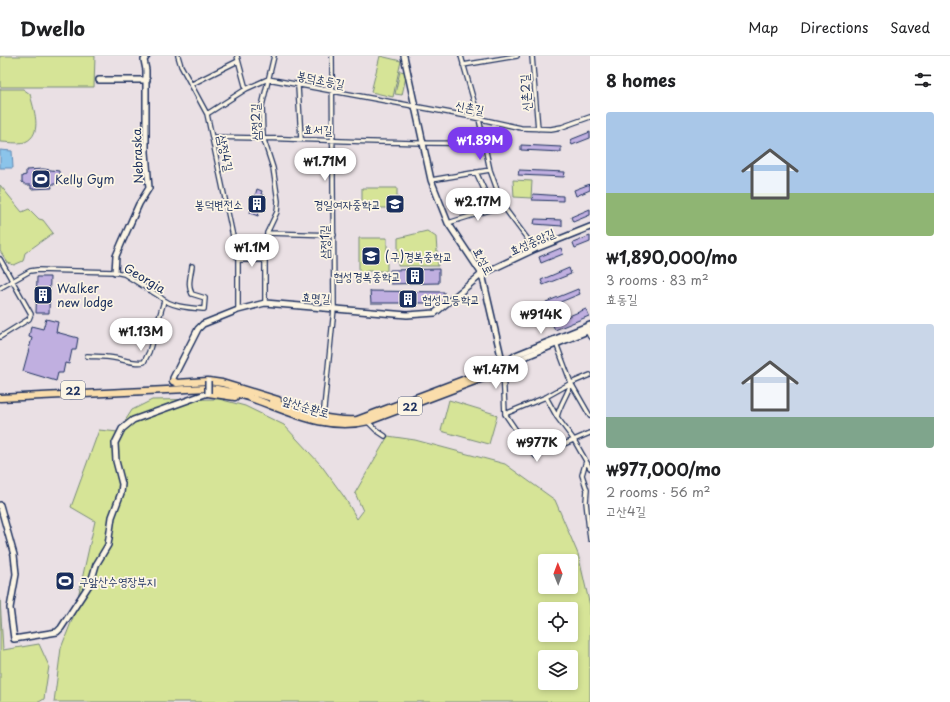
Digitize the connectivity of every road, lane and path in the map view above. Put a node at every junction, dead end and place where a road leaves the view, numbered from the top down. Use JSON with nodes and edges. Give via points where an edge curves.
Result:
{"nodes":[{"id":1,"x":147,"y":56,"type":"edge"},
{"id":2,"x":178,"y":56,"type":"edge"},
{"id":3,"x":237,"y":56,"type":"edge"},
{"id":4,"x":274,"y":56,"type":"edge"},
{"id":5,"x":332,"y":56,"type":"edge"},
{"id":6,"x":404,"y":56,"type":"edge"},
{"id":7,"x":461,"y":56,"type":"edge"},
{"id":8,"x":515,"y":56,"type":"edge"},
{"id":9,"x":532,"y":56,"type":"edge"},
{"id":10,"x":238,"y":61,"type":"junction"},
{"id":11,"x":463,"y":65,"type":"junction"},
{"id":12,"x":268,"y":79,"type":"junction"},
{"id":13,"x":99,"y":80,"type":"dead end"},
{"id":14,"x":146,"y":80,"type":"junction"},
{"id":15,"x":192,"y":84,"type":"junction"},
{"id":16,"x":298,"y":86,"type":"junction"},
{"id":17,"x":246,"y":89,"type":"junction"},
{"id":18,"x":332,"y":92,"type":"junction"},
{"id":19,"x":416,"y":107,"type":"junction"},
{"id":20,"x":207,"y":114,"type":"junction"},
{"id":21,"x":590,"y":117,"type":"edge"},
{"id":22,"x":479,"y":119,"type":"junction"},
{"id":23,"x":538,"y":129,"type":"junction"},
{"id":24,"x":212,"y":137,"type":"junction"},
{"id":25,"x":263,"y":137,"type":"junction"},
{"id":26,"x":301,"y":139,"type":"junction"},
{"id":27,"x":334,"y":140,"type":"junction"},
{"id":28,"x":484,"y":143,"type":"junction"},
{"id":29,"x":423,"y":144,"type":"junction"},
{"id":30,"x":490,"y":170,"type":"junction"},
{"id":31,"x":476,"y":172,"type":"junction"},
{"id":32,"x":432,"y":180,"type":"junction"},
{"id":33,"x":503,"y":206,"type":"junction"},
{"id":34,"x":493,"y":209,"type":"junction"},
{"id":35,"x":448,"y":223,"type":"junction"},
{"id":36,"x":590,"y":227,"type":"edge"},
{"id":37,"x":267,"y":234,"type":"junction"},
{"id":38,"x":334,"y":235,"type":"junction"},
{"id":39,"x":536,"y":249,"type":"junction"},
{"id":40,"x":0,"y":259,"type":"edge"},
{"id":41,"x":238,"y":260,"type":"junction"},
{"id":42,"x":265,"y":260,"type":"junction"},
{"id":43,"x":192,"y":266,"type":"dead end"},
{"id":44,"x":115,"y":272,"type":"junction"},
{"id":45,"x":482,"y":274,"type":"junction"},
{"id":46,"x":13,"y":280,"type":"junction"},
{"id":47,"x":0,"y":288,"type":"edge"},
{"id":48,"x":164,"y":301,"type":"junction"},
{"id":49,"x":265,"y":304,"type":"junction"},
{"id":50,"x":334,"y":309,"type":"junction"},
{"id":51,"x":238,"y":310,"type":"junction"},
{"id":52,"x":590,"y":325,"type":"edge"},
{"id":53,"x":589,"y":330,"type":"edge"},
{"id":54,"x":0,"y":337,"type":"edge"},
{"id":55,"x":590,"y":337,"type":"edge"},
{"id":56,"x":556,"y":343,"type":"junction"},
{"id":57,"x":87,"y":356,"type":"dead end"},
{"id":58,"x":503,"y":367,"type":"junction"},
{"id":59,"x":590,"y":375,"type":"edge"},
{"id":60,"x":173,"y":381,"type":"joint"},
{"id":61,"x":208,"y":381,"type":"junction"},
{"id":62,"x":571,"y":383,"type":"junction"},
{"id":63,"x":146,"y":388,"type":"junction"},
{"id":64,"x":208,"y":393,"type":"junction"},
{"id":65,"x":0,"y":394,"type":"edge"},
{"id":66,"x":0,"y":398,"type":"edge"},
{"id":67,"x":546,"y":398,"type":"junction"},
{"id":68,"x":505,"y":414,"type":"junction"},
{"id":69,"x":590,"y":416,"type":"edge"},
{"id":70,"x":557,"y":417,"type":"junction"},
{"id":71,"x":323,"y":418,"type":"junction"},
{"id":72,"x":316,"y":419,"type":"junction"},
{"id":73,"x":368,"y":422,"type":"junction"},
{"id":74,"x":590,"y":433,"type":"edge"},
{"id":75,"x":385,"y":436,"type":"dead end"},
{"id":76,"x":574,"y":440,"type":"junction"},
{"id":77,"x":586,"y":462,"type":"junction"},
{"id":78,"x":590,"y":468,"type":"edge"},
{"id":79,"x":0,"y":505,"type":"edge"},
{"id":80,"x":590,"y":533,"type":"edge"},
{"id":81,"x":590,"y":539,"type":"edge"}],
"edges":[{"from":1,"to":14,"type":"street","name":"Nebraska","via":[[144,60]]},
{"from":2,"to":15,"type":"street","name":"삼정4길"},
{"from":3,"to":10,"type":"street"},
{"from":4,"to":12,"type":"street","name":"삼정2길"},
{"from":5,"to":18,"type":"street","name":"삼정1길"},
{"from":6,"to":19,"type":"street","name":"효성로"},
{"from":7,"to":11,"type":"street"},
{"from":8,"to":11,"type":"street"},
{"from":9,"to":23,"type":"street","name":"신촌2길"},
{"from":10,"to":15,"type":"street"},
{"from":10,"to":17,"type":"street"},
{"from":11,"to":22,"type":"street"},
{"from":12,"to":16,"type":"street","name":"봉덕초등길"},
{"from":12,"to":17,"type":"street"},
{"from":12,"to":25,"type":"street","name":"삼정2길","via":[[262,106]]},
{"from":13,"to":14,"type":"street"},
{"from":14,"to":44,"type":"street","name":"Nebraska","via":[[149,188],[139,204],[116,256]]},
{"from":15,"to":20,"type":"street","name":"삼정4길"},
{"from":16,"to":18,"type":"street","name":"봉덕초등길"},
{"from":16,"to":26,"type":"street"},
{"from":17,"to":20,"type":"street"},
{"from":18,"to":19,"type":"street","name":"봉덕초등길"},
{"from":18,"to":27,"type":"street","name":"삼정1길"},
{"from":19,"to":22,"type":"street","name":"신촌길"},
{"from":19,"to":29,"type":"street","name":"효성로"},
{"from":20,"to":24,"type":"street","name":"삼정4길"},
{"from":21,"to":23,"type":"street","name":"신촌길","via":[[562,127]]},
{"from":22,"to":23,"type":"street","name":"신촌길"},
{"from":22,"to":28,"type":"street"},
{"from":24,"to":25,"type":"street","name":"효서길"},
{"from":24,"to":41,"type":"street","name":"삼정4길"},
{"from":25,"to":26,"type":"street","name":"효서길"},
{"from":25,"to":37,"type":"street","name":"삼정2길","via":[[273,168],[278,201]]},
{"from":26,"to":27,"type":"street","name":"효서길"},
{"from":27,"to":29,"type":"street","name":"효서길"},
{"from":27,"to":38,"type":"street","name":"삼정1길"},
{"from":28,"to":29,"type":"street","name":"효서길"},
{"from":28,"to":30,"type":"street"},
{"from":29,"to":32,"type":"street","name":"효성로"},
{"from":30,"to":31,"type":"street"},
{"from":30,"to":33,"type":"street"},
{"from":31,"to":32,"type":"street"},
{"from":31,"to":34,"type":"street"},
{"from":32,"to":35,"type":"street","name":"효성로"},
{"from":33,"to":34,"type":"street"},
{"from":33,"to":39,"type":"street"},
{"from":34,"to":35,"type":"street"},
{"from":35,"to":45,"type":"street","name":"효성로"},
{"from":36,"to":39,"type":"street","name":"효성중앙길"},
{"from":37,"to":38,"type":"street"},
{"from":37,"to":42,"type":"street","name":"삼정2길"},
{"from":38,"to":50,"type":"street","name":"삼정1길"},
{"from":39,"to":45,"type":"street","name":"효성중앙길"},
{"from":40,"to":46,"type":"street"},
{"from":41,"to":42,"type":"street"},
{"from":41,"to":51,"type":"street","name":"삼정4길"},
{"from":42,"to":49,"type":"street","name":"삼정2길"},
{"from":43,"to":48,"type":"street","name":"Georgia","via":[[190,291],[205,298],[204,309],[178,306]]},
{"from":44,"to":46,"type":"street","name":"Georgia","via":[[37,270]]},
{"from":44,"to":48,"type":"street","name":"Georgia","via":[[124,274]]},
{"from":45,"to":50,"type":"street","name":"효명길","via":[[435,313],[407,315]]},
{"from":45,"to":58,"type":"street","name":"효성로"},
{"from":46,"to":47,"type":"street","name":"Georgia"},
{"from":46,"to":54,"type":"street","via":[[32,314],[29,319]]},
{"from":48,"to":57,"type":"street","via":[[144,362]]},
{"from":49,"to":50,"type":"street","name":"효명길"},
{"from":49,"to":51,"type":"street","name":"효명길"},
{"from":50,"to":71,"type":"street","name":"삼정1길"},
{"from":51,"to":60,"type":"street","name":"효명길","via":[[203,324],[198,329]]},
{"from":52,"to":58,"type":"street","name":"앞산순환로","number":"22","via":[[516,355]]},
{"from":53,"to":55,"type":"street"},
{"from":53,"to":56,"type":"street","name":"앞산순환로","number":"22"},
{"from":56,"to":58,"type":"street","name":"앞산순환로","number":"22"},
{"from":56,"to":62,"type":"street"},
{"from":58,"to":68,"type":"street"},
{"from":58,"to":71,"type":"highway","name":"앞산순환로","number":"22","via":[[357,420]]},
{"from":58,"to":73,"type":"highway","name":"앞산순환로","number":"22","via":[[496,373]]},
{"from":59,"to":62,"type":"street"},
{"from":60,"to":61,"type":"highway"},
{"from":61,"to":64,"type":"street","bridge":true},
{"from":61,"to":72,"type":"highway","via":[[226,384],[296,406]]},
{"from":62,"to":67,"type":"street"},
{"from":62,"to":69,"type":"street"},
{"from":62,"to":70,"type":"street"},
{"from":63,"to":65,"type":"highway","name":"앞산순환로","number":"22"},
{"from":63,"to":66,"type":"highway","name":"앞산순환로","number":"22"},
{"from":63,"to":72,"type":"highway","name":"앞산순환로","number":"22","via":[[226,388]]},
{"from":64,"to":72,"type":"highway","via":[[235,397],[306,420]]},
{"from":64,"to":79,"type":"street","via":[[133,420],[118,436],[115,450],[122,490],[112,517],[108,545],[96,565],[91,582],[57,632],[14,639],[10,608],[16,574],[14,555]]},
{"from":67,"to":68,"type":"street"},
{"from":67,"to":70,"type":"street"},
{"from":68,"to":76,"type":"street","via":[[536,456]]},
{"from":70,"to":76,"type":"street"},
{"from":71,"to":72,"type":"highway","name":"앞산순환로","number":"22"},
{"from":72,"to":73,"type":"highway","name":"앞산순환로","number":"22","via":[[333,425]]},
{"from":73,"to":75,"type":"street"},
{"from":74,"to":76,"type":"street"},
{"from":76,"to":77,"type":"street"},
{"from":77,"to":78,"type":"street"},
{"from":77,"to":80,"type":"street","via":[[582,475],[587,490]]},
{"from":80,"to":81,"type":"street"}]}
